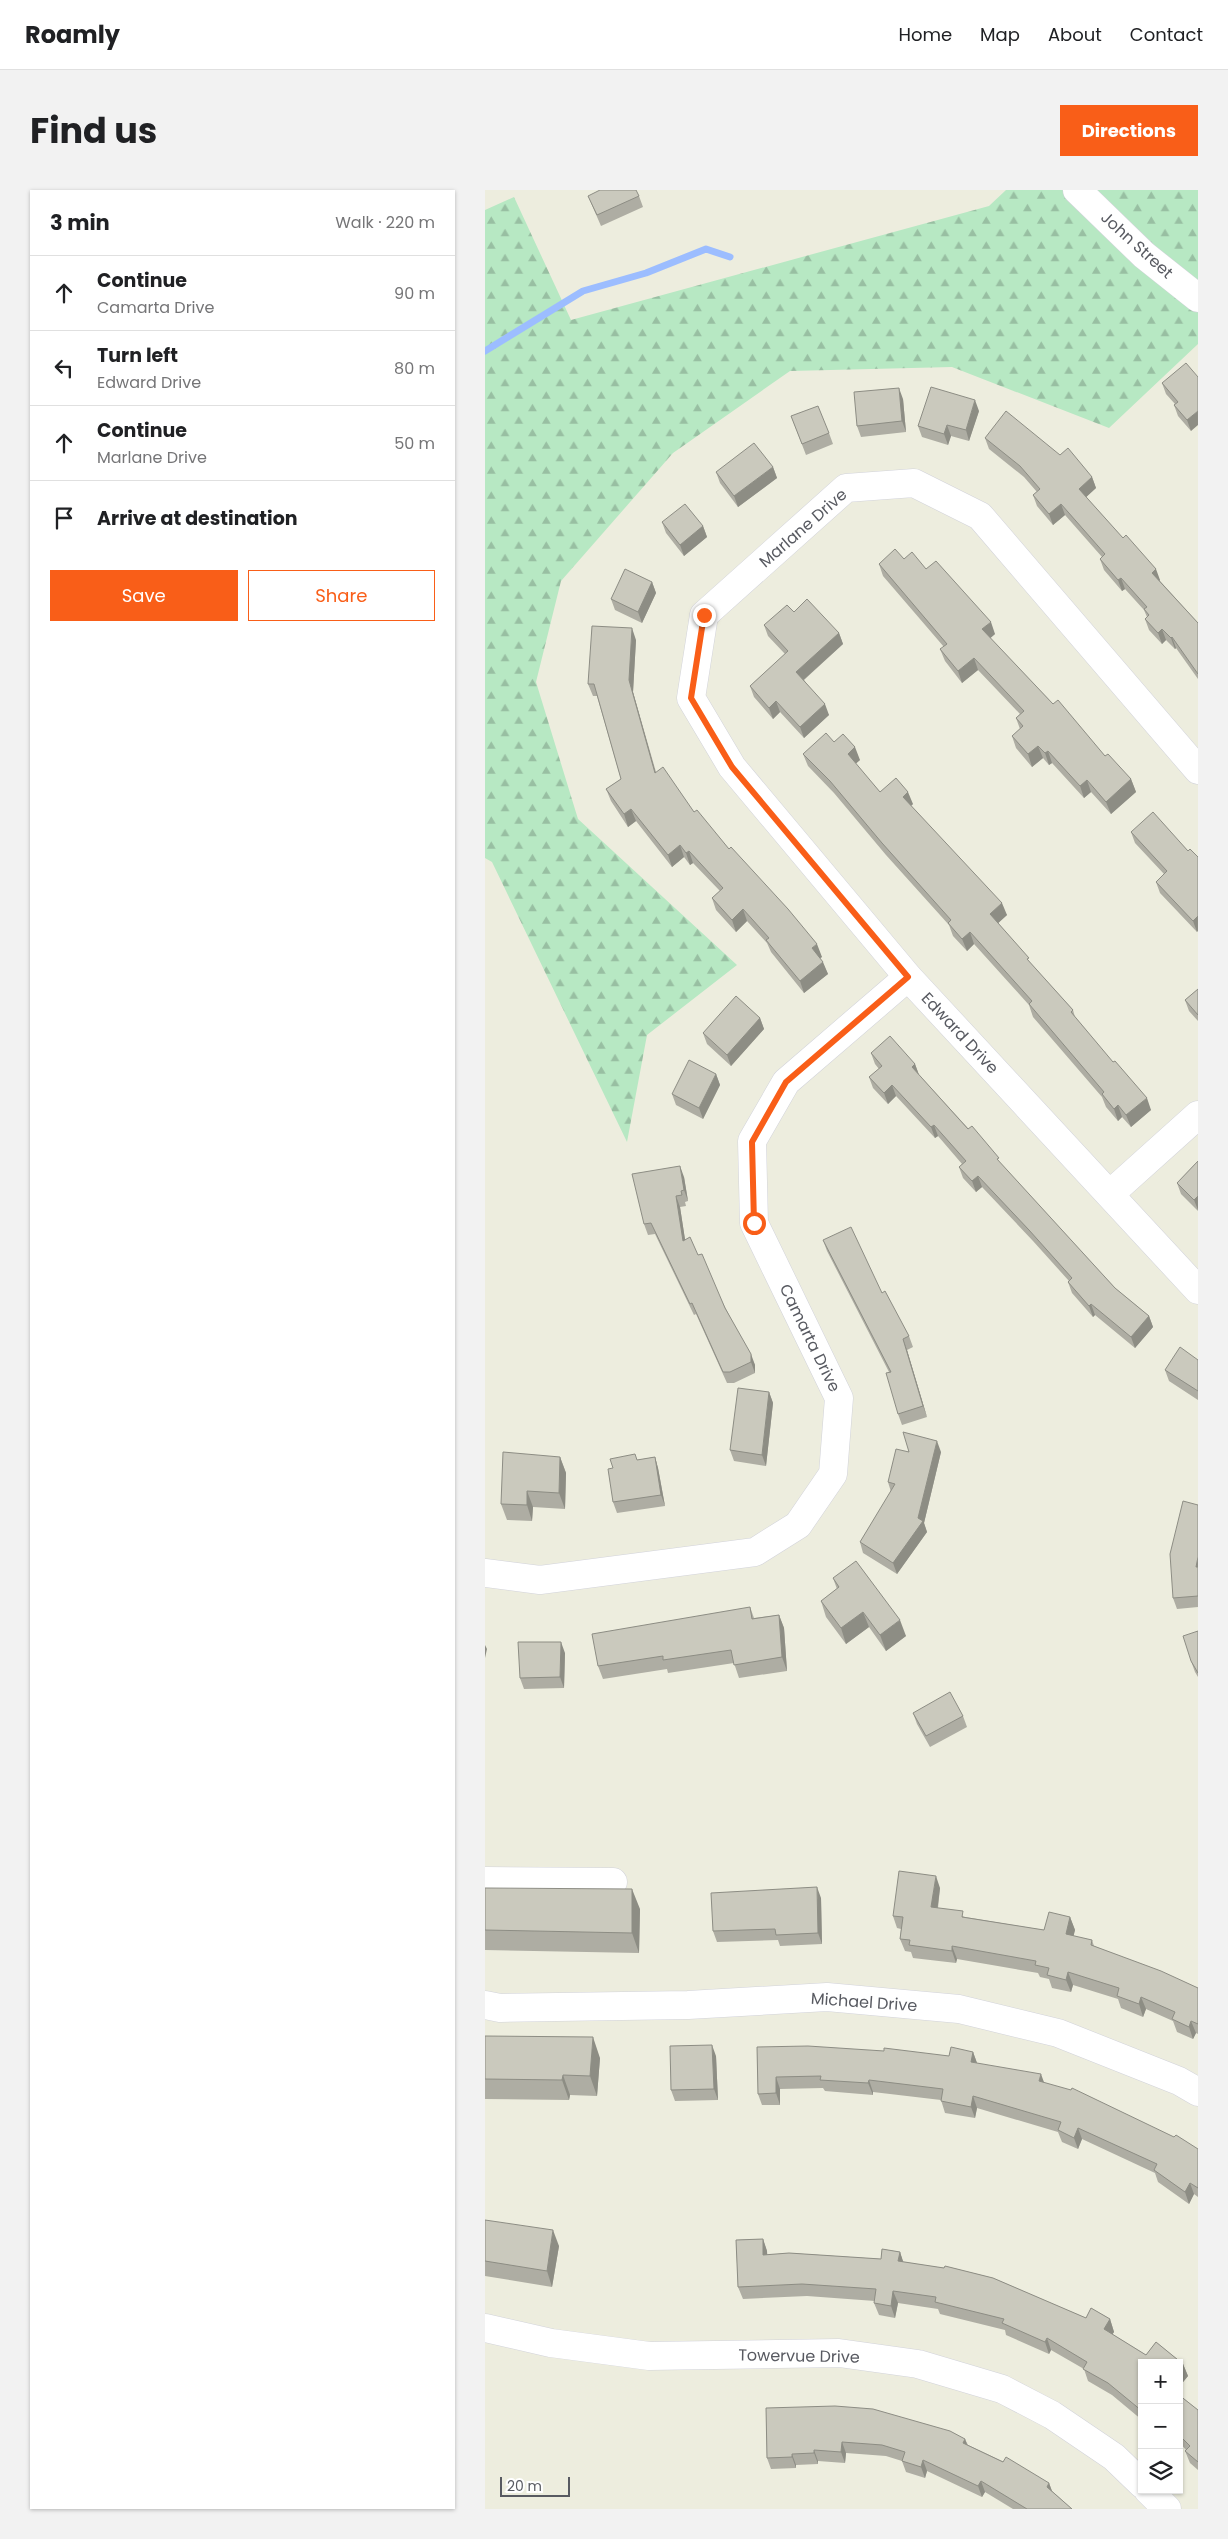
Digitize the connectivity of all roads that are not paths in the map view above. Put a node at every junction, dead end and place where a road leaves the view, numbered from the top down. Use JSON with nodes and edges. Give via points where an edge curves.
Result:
{"nodes":[{"id":1,"x":1077,"y":190,"type":"edge"},
{"id":2,"x":1198,"y":298,"type":"edge"},
{"id":3,"x":732,"y":767,"type":"joint"},
{"id":4,"x":1198,"y":770,"type":"edge"},
{"id":5,"x":908,"y":977,"type":"junction"},
{"id":6,"x":1198,"y":1115,"type":"edge"},
{"id":7,"x":1110,"y":1194,"type":"junction"},
{"id":8,"x":1198,"y":1290,"type":"edge"},
{"id":9,"x":485,"y":1572,"type":"edge"},
{"id":10,"x":485,"y":1881,"type":"edge"},
{"id":11,"x":613,"y":1882,"type":"dead end"},
{"id":12,"x":485,"y":2005,"type":"edge"},
{"id":13,"x":1198,"y":2092,"type":"edge"},
{"id":14,"x":485,"y":2328,"type":"edge"},
{"id":15,"x":1138,"y":2480,"type":"edge"},
{"id":16,"x":1152,"y":2494,"type":"edge"},
{"id":17,"x":1167,"y":2509,"type":"edge"}],
"edges":[{"from":1,"to":2,"type":"street","name":"John Street","via":[[1144,255]]},
{"from":3,"to":4,"type":"street","name":"Marlane Drive","via":[[691,698],[704,615],[846,488],[914,483],[980,516]]},
{"from":3,"to":5,"type":"street","name":"Edward Drive"},
{"from":5,"to":7,"type":"street","name":"Edward Drive"},
{"from":5,"to":9,"type":"street","name":"Camarta Drive","via":[[786,1082],[752,1142],[754,1223],[839,1398],[833,1474],[798,1525],[755,1552],[540,1580]]},
{"from":6,"to":7,"type":"street"},
{"from":7,"to":8,"type":"street","name":"Edward Drive"},
{"from":10,"to":11,"type":"street"},
{"from":12,"to":13,"type":"street","name":"Michael Drive","via":[[501,2008],[679,2005],[827,1997],[959,2009],[1058,2033],[1179,2080]]},
{"from":14,"to":15,"type":"street","name":"Towervue Drive","via":[[551,2343],[649,2356],[839,2353],[918,2364],[1003,2389],[1052,2415],[1115,2457]]},
{"from":16,"to":17,"type":"street"}]}
